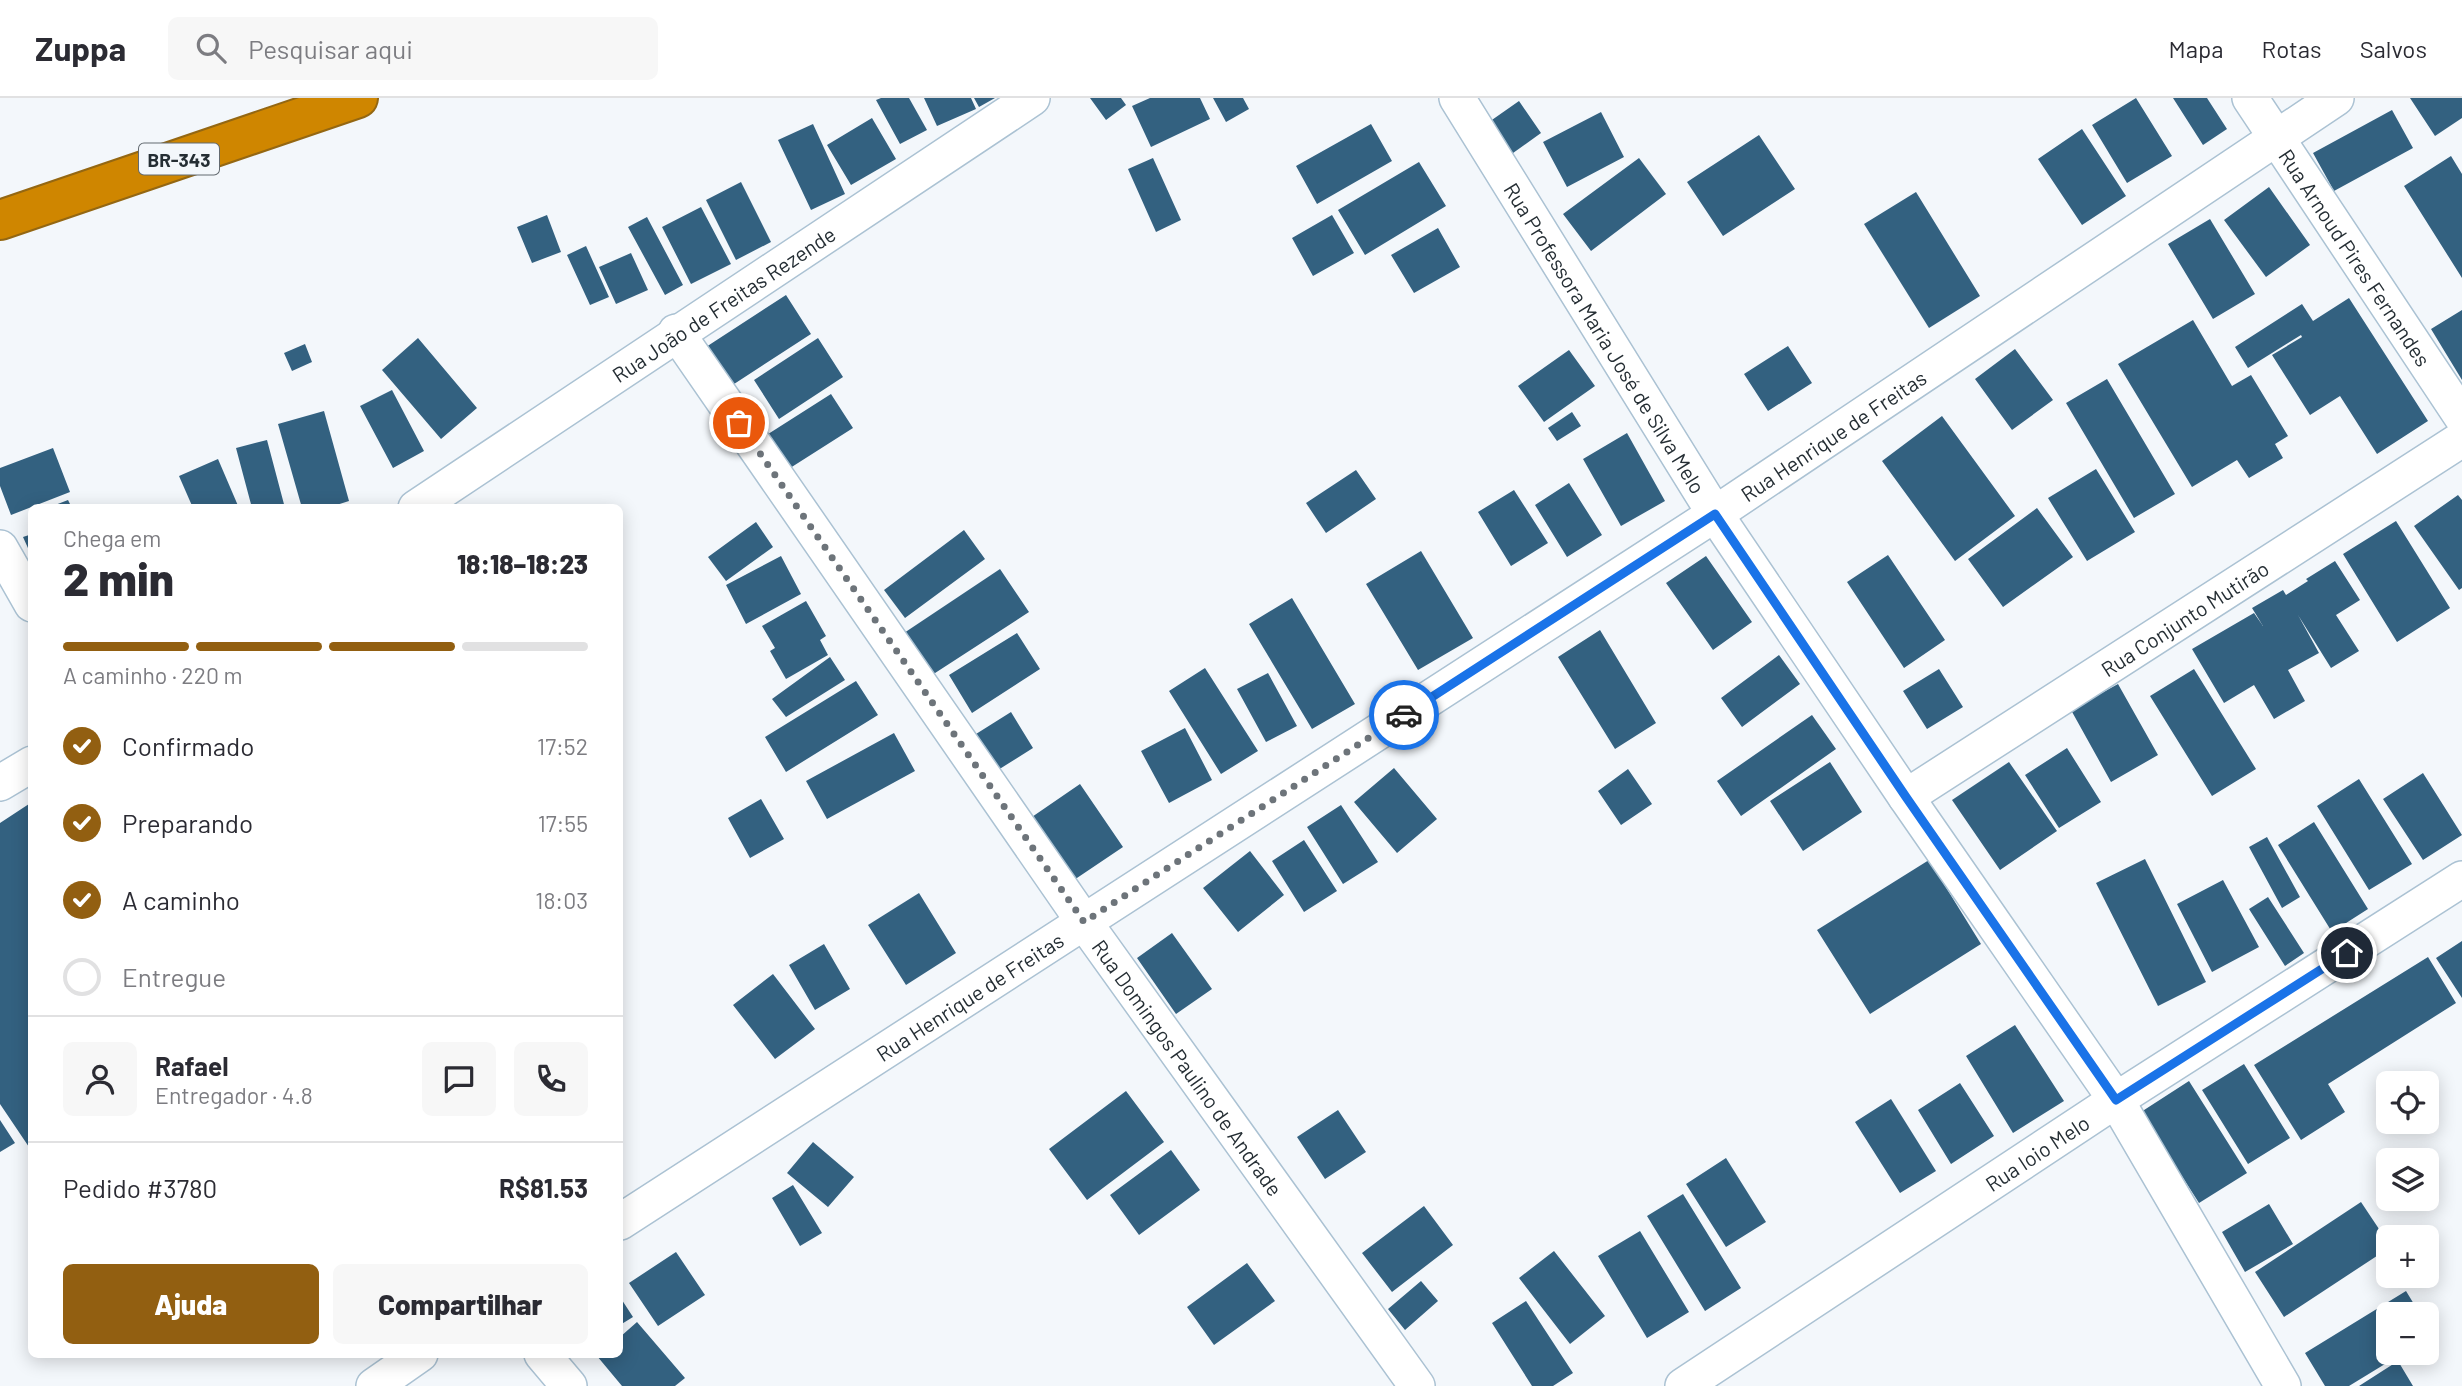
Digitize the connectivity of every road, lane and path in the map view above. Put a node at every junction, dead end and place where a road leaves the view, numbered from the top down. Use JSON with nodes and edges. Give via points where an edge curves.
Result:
{"nodes":[{"id":1,"x":358,"y":98,"type":"edge"},
{"id":2,"x":1032,"y":98,"type":"edge"},
{"id":3,"x":1457,"y":98,"type":"edge"},
{"id":4,"x":2250,"y":98,"type":"edge"},
{"id":5,"x":2336,"y":98,"type":"edge"},
{"id":6,"x":2275,"y":138,"type":"junction"},
{"id":7,"x":0,"y":220,"type":"edge"},
{"id":8,"x":677,"y":332,"type":"junction"},
{"id":9,"x":2462,"y":417,"type":"edge"},
{"id":10,"x":2462,"y":439,"type":"edge"},
{"id":11,"x":422,"y":504,"type":"edge"},
{"id":12,"x":1715,"y":514,"type":"junction"},
{"id":13,"x":0,"y":548,"type":"edge"},
{"id":14,"x":28,"y":597,"type":"edge"},
{"id":15,"x":28,"y":766,"type":"edge"},
{"id":16,"x":0,"y":783,"type":"edge"},
{"id":17,"x":1906,"y":797,"type":"junction"},
{"id":18,"x":2462,"y":879,"type":"edge"},
{"id":19,"x":1084,"y":922,"type":"junction"},
{"id":20,"x":2116,"y":1100,"type":"junction"},
{"id":21,"x":623,"y":1220,"type":"edge"},
{"id":22,"x":414,"y":1358,"type":"edge"},
{"id":23,"x":545,"y":1358,"type":"edge"},
{"id":24,"x":374,"y":1386,"type":"edge"},
{"id":25,"x":569,"y":1386,"type":"edge"},
{"id":26,"x":1417,"y":1386,"type":"edge"},
{"id":27,"x":1683,"y":1386,"type":"edge"},
{"id":28,"x":2283,"y":1386,"type":"edge"}],
"edges":[{"from":1,"to":7,"type":"highway","number":"BR-343"},
{"from":2,"to":8,"type":"street","name":"Rua João de Freitas Rezende"},
{"from":3,"to":12,"type":"street","name":"Rua Professora Maria José de Silva Melo"},
{"from":4,"to":6,"type":"street","name":"Rua Arnoud Pires Fernandes"},
{"from":5,"to":6,"type":"street","name":"Rua Henrique de Freitas"},
{"from":6,"to":9,"type":"street","name":"Rua Arnoud Pires Fernandes"},
{"from":6,"to":12,"type":"street","name":"Rua Henrique de Freitas"},
{"from":8,"to":11,"type":"street","name":"Rua João de Freitas Rezende"},
{"from":8,"to":19,"type":"street","name":"Rua Domingos Paulino de Andrade"},
{"from":10,"to":17,"type":"street","name":"Rua Conjunto Mutirão"},
{"from":12,"to":17,"type":"street","name":"Rua Professora Maria José de Silva Melo"},
{"from":12,"to":19,"type":"street","name":"Rua Henrique de Freitas"},
{"from":13,"to":14,"type":"street"},
{"from":15,"to":16,"type":"street"},
{"from":17,"to":20,"type":"street","name":"Rua Professora Maria José de Silva Melo"},
{"from":18,"to":20,"type":"street","name":"Rua Ioio Melo"},
{"from":19,"to":21,"type":"street","name":"Rua Henrique de Freitas"},
{"from":19,"to":26,"type":"street","name":"Rua Domingos Paulino de Andrade"},
{"from":20,"to":27,"type":"street","name":"Rua Ioio Melo"},
{"from":20,"to":28,"type":"street","name":"Rua Professora Maria José de Silva Melo"},
{"from":22,"to":24,"type":"street"},
{"from":23,"to":25,"type":"street"}]}
